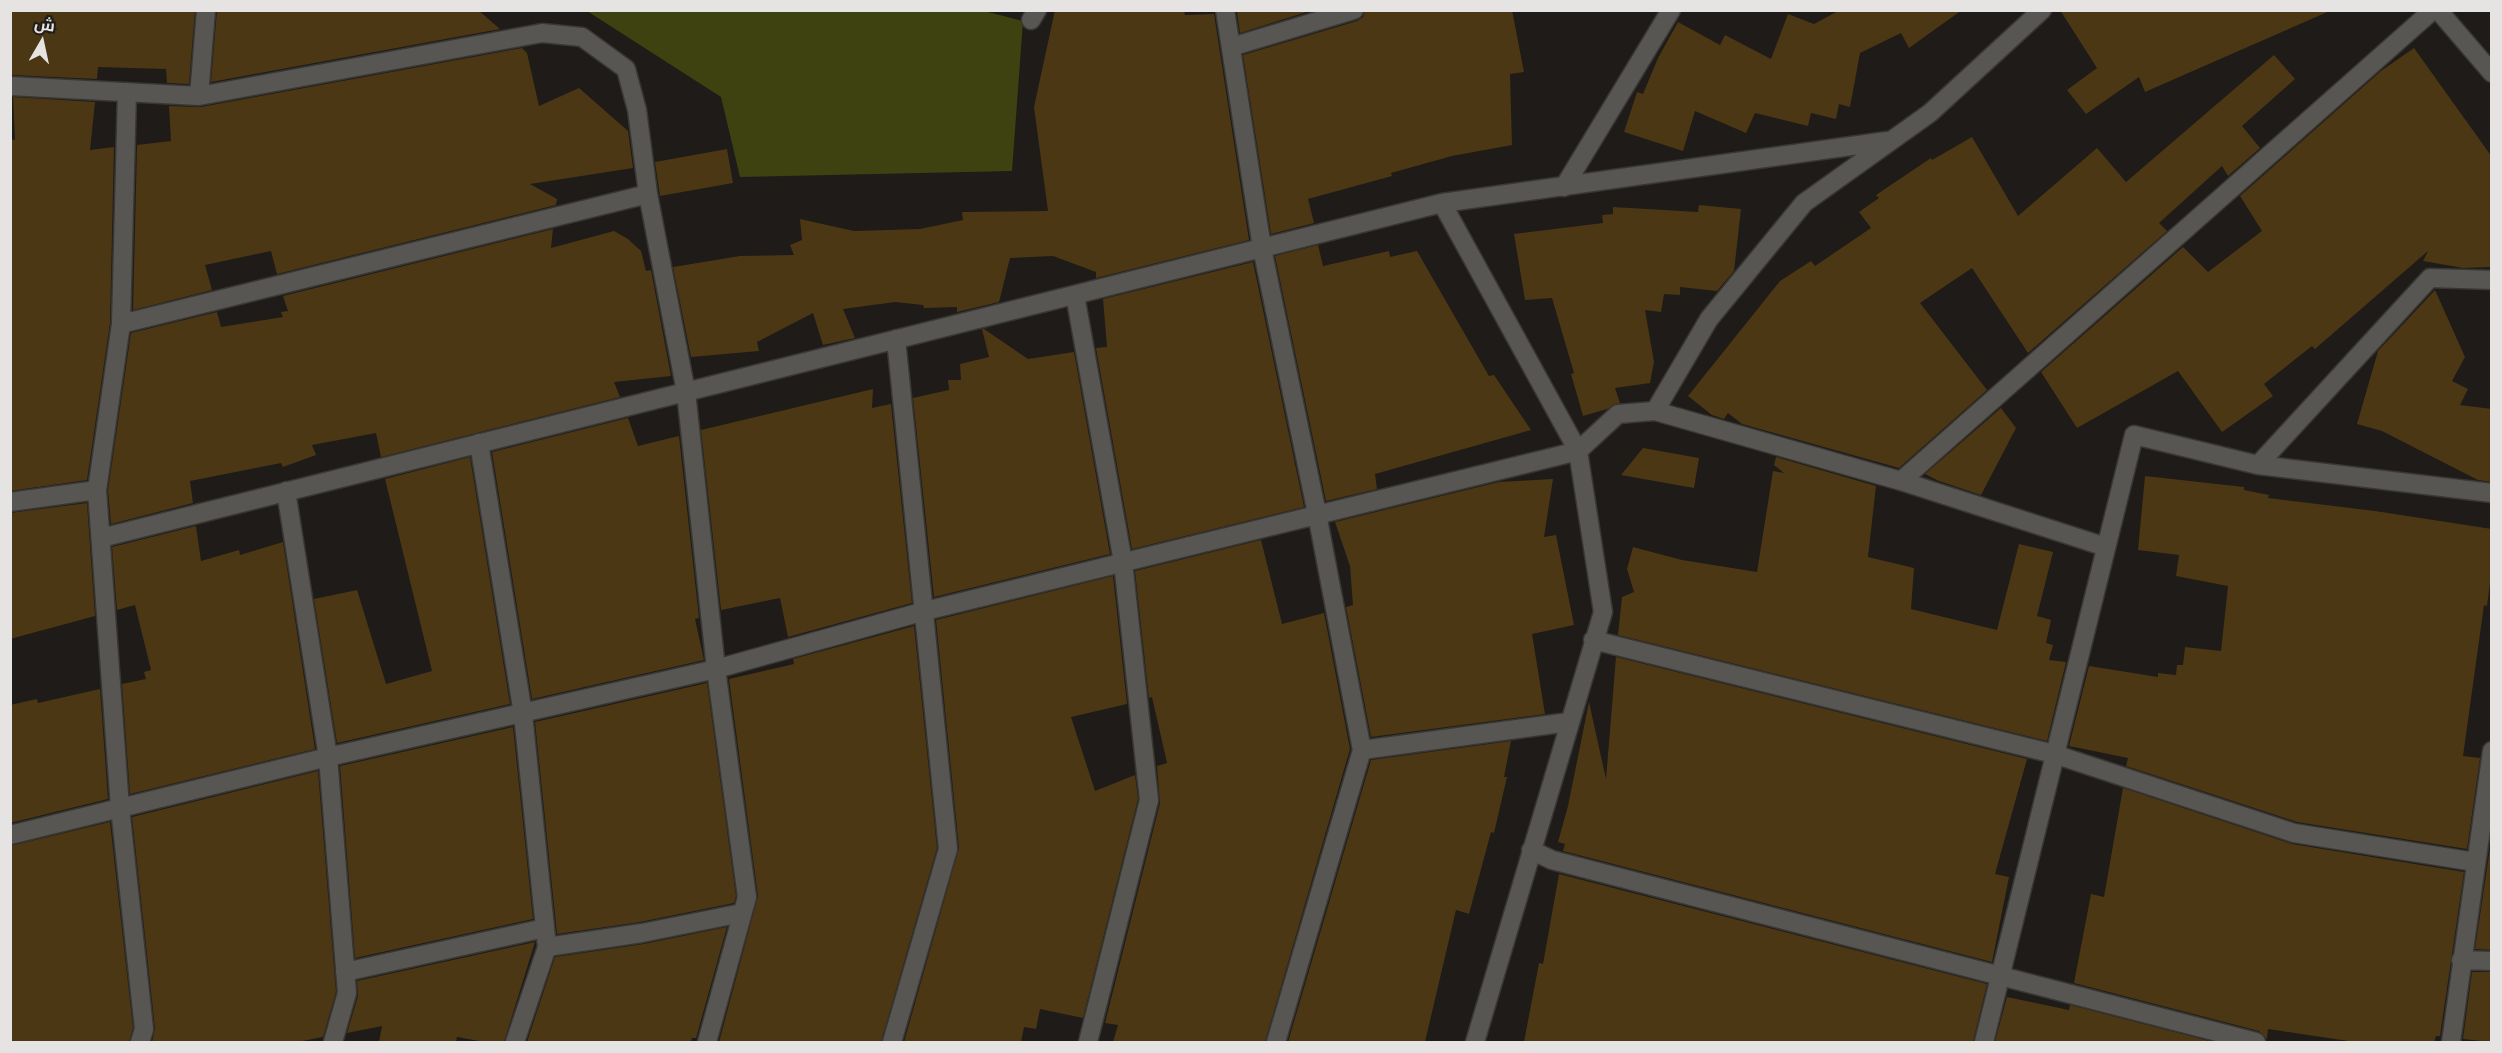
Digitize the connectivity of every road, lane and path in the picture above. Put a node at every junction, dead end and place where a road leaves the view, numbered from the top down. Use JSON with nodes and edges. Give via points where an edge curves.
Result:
{"nodes":[{"id":1,"x":206,"y":10,"type":"edge"},
{"id":2,"x":1225,"y":10,"type":"edge"},
{"id":3,"x":1354,"y":10,"type":"edge"},
{"id":4,"x":1671,"y":10,"type":"edge"},
{"id":5,"x":2042,"y":10,"type":"edge"},
{"id":6,"x":2433,"y":10,"type":"edge"},
{"id":7,"x":2438,"y":10,"type":"edge"},
{"id":8,"x":1231,"y":47,"type":"junction"},
{"id":9,"x":2492,"y":73,"type":"edge"},
{"id":10,"x":10,"y":86,"type":"edge"},
{"id":11,"x":127,"y":92,"type":"junction"},
{"id":12,"x":199,"y":96,"type":"junction"},
{"id":13,"x":1891,"y":141,"type":"junction"},
{"id":14,"x":1564,"y":187,"type":"junction"},
{"id":15,"x":648,"y":194,"type":"junction"},
{"id":16,"x":1442,"y":203,"type":"junction"},
{"id":17,"x":1262,"y":248,"type":"junction"},
{"id":18,"x":2492,"y":280,"type":"edge"},
{"id":19,"x":1074,"y":295,"type":"junction"},
{"id":20,"x":122,"y":324,"type":"junction"},
{"id":21,"x":896,"y":339,"type":"junction"},
{"id":22,"x":686,"y":392,"type":"junction"},
{"id":23,"x":1654,"y":411,"type":"junction"},
{"id":24,"x":479,"y":443,"type":"junction"},
{"id":25,"x":1578,"y":451,"type":"junction"},
{"id":26,"x":2258,"y":465,"type":"junction"},
{"id":27,"x":1901,"y":481,"type":"junction"},
{"id":28,"x":97,"y":490,"type":"junction"},
{"id":29,"x":286,"y":491,"type":"junction"},
{"id":30,"x":2492,"y":492,"type":"edge"},
{"id":31,"x":10,"y":502,"type":"edge"},
{"id":32,"x":1317,"y":514,"type":"junction"},
{"id":33,"x":101,"y":538,"type":"junction"},
{"id":34,"x":2106,"y":547,"type":"junction"},
{"id":35,"x":1123,"y":562,"type":"junction"},
{"id":36,"x":925,"y":611,"type":"junction"},
{"id":37,"x":1593,"y":640,"type":"junction"},
{"id":38,"x":716,"y":669,"type":"junction"},
{"id":39,"x":523,"y":714,"type":"junction"},
{"id":40,"x":1569,"y":722,"type":"junction"},
{"id":41,"x":1362,"y":750,"type":"junction"},
{"id":42,"x":2492,"y":751,"type":"edge"},
{"id":43,"x":2054,"y":754,"type":"junction"},
{"id":44,"x":328,"y":757,"type":"junction"},
{"id":45,"x":120,"y":808,"type":"junction"},
{"id":46,"x":10,"y":835,"type":"edge"},
{"id":47,"x":1531,"y":850,"type":"junction"},
{"id":48,"x":2475,"y":862,"type":"junction"},
{"id":49,"x":742,"y":913,"type":"junction"},
{"id":50,"x":545,"y":928,"type":"junction"},
{"id":51,"x":547,"y":947,"type":"junction"},
{"id":52,"x":2461,"y":960,"type":"junction"},
{"id":53,"x":2492,"y":961,"type":"edge"},
{"id":54,"x":345,"y":972,"type":"junction"},
{"id":55,"x":1999,"y":975,"type":"junction"},
{"id":56,"x":140,"y":1042,"type":"edge"},
{"id":57,"x":333,"y":1042,"type":"edge"},
{"id":58,"x":515,"y":1042,"type":"edge"},
{"id":59,"x":707,"y":1042,"type":"edge"},
{"id":60,"x":892,"y":1042,"type":"edge"},
{"id":61,"x":1088,"y":1042,"type":"edge"},
{"id":62,"x":1276,"y":1042,"type":"edge"},
{"id":63,"x":1475,"y":1042,"type":"edge"},
{"id":64,"x":1984,"y":1042,"type":"edge"},
{"id":65,"x":2256,"y":1042,"type":"edge"},
{"id":66,"x":2451,"y":1042,"type":"edge"}],
"edges":[{"from":1,"to":12,"type":"street"},
{"from":2,"to":8,"type":"street"},
{"from":3,"to":8,"type":"street"},
{"from":4,"to":14,"type":"street"},
{"from":5,"to":13,"type":"street","via":[[1930,113]]},
{"from":6,"to":27,"type":"street"},
{"from":7,"to":9,"type":"street"},
{"from":8,"to":17,"type":"street"},
{"from":10,"to":11,"type":"street"},
{"from":11,"to":12,"type":"street"},
{"from":11,"to":20,"type":"street"},
{"from":12,"to":15,"type":"street","via":[[542,33],[582,37],[627,69],[638,110]]},
{"from":13,"to":14,"type":"street"},
{"from":13,"to":23,"type":"street","via":[[1804,203],[1709,319]]},
{"from":14,"to":16,"type":"street"},
{"from":15,"to":20,"type":"street"},
{"from":15,"to":22,"type":"street"},
{"from":16,"to":17,"type":"street"},
{"from":16,"to":25,"type":"street"},
{"from":17,"to":19,"type":"street"},
{"from":17,"to":32,"type":"street"},
{"from":18,"to":26,"type":"street","via":[[2430,278]]},
{"from":19,"to":21,"type":"street"},
{"from":19,"to":35,"type":"street"},
{"from":20,"to":28,"type":"street"},
{"from":21,"to":22,"type":"street"},
{"from":21,"to":36,"type":"street"},
{"from":22,"to":24,"type":"street"},
{"from":22,"to":38,"type":"street"},
{"from":23,"to":25,"type":"street","via":[[1618,414]]},
{"from":23,"to":27,"type":"street"},
{"from":24,"to":29,"type":"street"},
{"from":24,"to":39,"type":"street"},
{"from":25,"to":32,"type":"street"},
{"from":25,"to":37,"type":"street","via":[[1603,612]]},
{"from":26,"to":30,"type":"street"},
{"from":26,"to":34,"type":"street","via":[[2134,435]]},
{"from":27,"to":34,"type":"street"},
{"from":28,"to":31,"type":"street"},
{"from":28,"to":33,"type":"street"},
{"from":29,"to":33,"type":"street"},
{"from":29,"to":44,"type":"street"},
{"from":32,"to":35,"type":"street"},
{"from":32,"to":41,"type":"street"},
{"from":33,"to":45,"type":"street"},
{"from":34,"to":43,"type":"street"},
{"from":35,"to":36,"type":"street"},
{"from":35,"to":61,"type":"street","via":[[1149,800]]},
{"from":36,"to":38,"type":"street"},
{"from":36,"to":60,"type":"street","via":[[948,849]]},
{"from":37,"to":40,"type":"street"},
{"from":37,"to":43,"type":"street"},
{"from":38,"to":39,"type":"street"},
{"from":38,"to":49,"type":"street","via":[[747,897]]},
{"from":39,"to":44,"type":"street"},
{"from":39,"to":50,"type":"street"},
{"from":40,"to":41,"type":"street"},
{"from":40,"to":47,"type":"street"},
{"from":41,"to":62,"type":"street"},
{"from":42,"to":48,"type":"street"},
{"from":43,"to":48,"type":"street","via":[[2294,833]]},
{"from":43,"to":55,"type":"street"},
{"from":44,"to":45,"type":"street"},
{"from":44,"to":54,"type":"street"},
{"from":45,"to":46,"type":"street"},
{"from":45,"to":56,"type":"street","via":[[144,1029]]},
{"from":47,"to":55,"type":"street","via":[[1552,860]]},
{"from":47,"to":63,"type":"street"},
{"from":48,"to":52,"type":"street"},
{"from":49,"to":51,"type":"street"},
{"from":49,"to":59,"type":"street"},
{"from":50,"to":51,"type":"street"},
{"from":50,"to":54,"type":"street"},
{"from":51,"to":58,"type":"street"},
{"from":52,"to":53,"type":"street"},
{"from":52,"to":66,"type":"street"},
{"from":54,"to":57,"type":"street","via":[[347,993]]},
{"from":55,"to":64,"type":"street"},
{"from":55,"to":65,"type":"street"}]}
